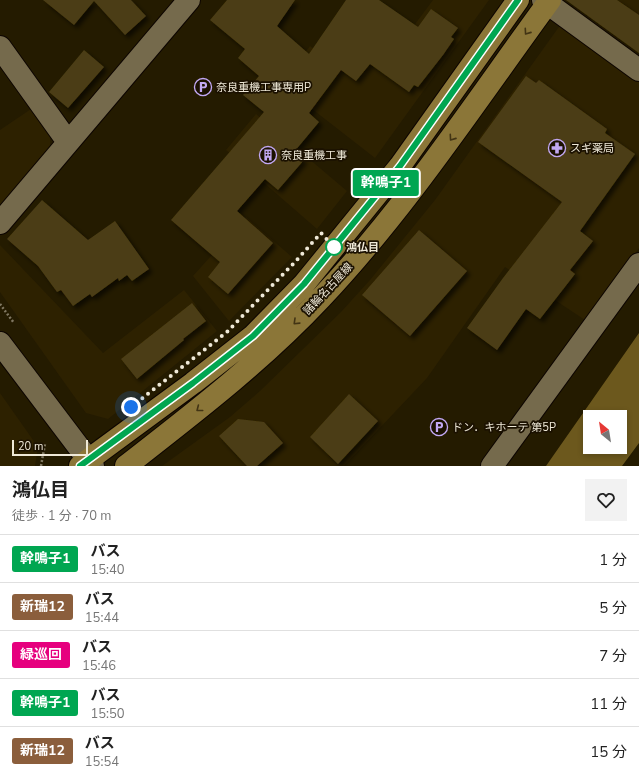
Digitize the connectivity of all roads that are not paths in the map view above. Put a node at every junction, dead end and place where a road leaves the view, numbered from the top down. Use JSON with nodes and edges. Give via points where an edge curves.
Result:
{"nodes":[{"id":1,"x":188,"y":0,"type":"edge"},
{"id":2,"x":518,"y":0,"type":"edge"},
{"id":3,"x":547,"y":1,"type":"edge"},
{"id":4,"x":0,"y":47,"type":"edge"},
{"id":5,"x":639,"y":70,"type":"edge"},
{"id":6,"x":68,"y":142,"type":"junction"},
{"id":7,"x":0,"y":223,"type":"edge"},
{"id":8,"x":639,"y":264,"type":"edge"},
{"id":9,"x":0,"y":343,"type":"edge"},
{"id":10,"x":88,"y":464,"type":"edge"},
{"id":11,"x":126,"y":466,"type":"edge"},
{"id":12,"x":492,"y":466,"type":"edge"}],
"edges":[{"from":1,"to":6,"type":"street"},
{"from":2,"to":10,"type":"main road","name":"諸輪名古屋線","via":[[400,166],[304,284],[253,336]]},
{"from":3,"to":5,"type":"street"},
{"from":3,"to":11,"type":"main road","name":"諸輪名古屋線","one_way":true,"via":[[440,154],[371,241],[321,298],[208,403]]},
{"from":4,"to":6,"type":"street"},
{"from":6,"to":7,"type":"street"},
{"from":8,"to":12,"type":"street"},
{"from":9,"to":10,"type":"street"}]}
